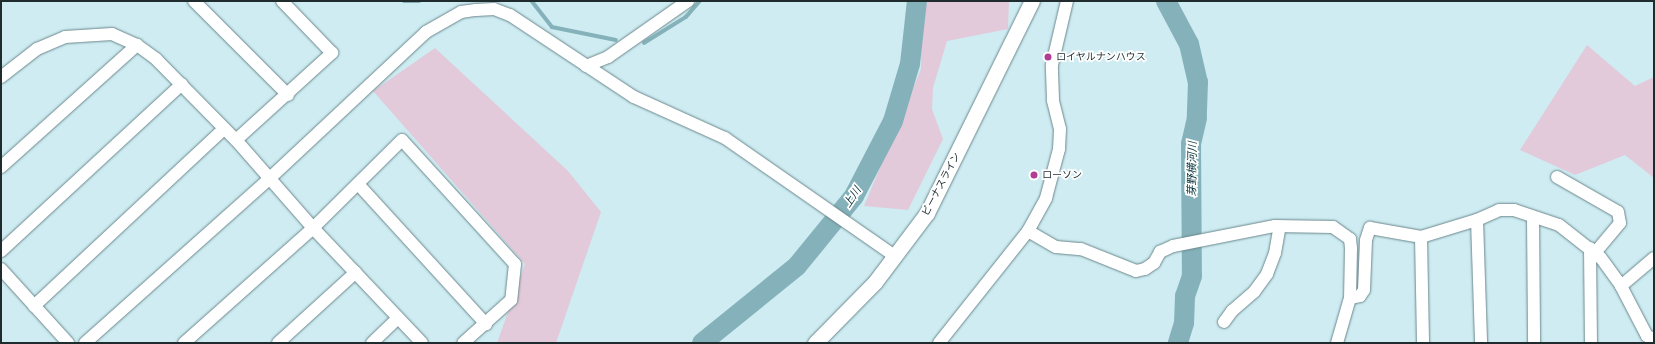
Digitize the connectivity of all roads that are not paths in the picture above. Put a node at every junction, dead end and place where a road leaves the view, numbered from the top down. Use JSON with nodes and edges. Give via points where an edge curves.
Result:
{"nodes":[{"id":1,"x":194,"y":1,"type":"edge"},
{"id":2,"x":282,"y":1,"type":"edge"},
{"id":3,"x":688,"y":1,"type":"edge"},
{"id":4,"x":1032,"y":1,"type":"edge"},
{"id":5,"x":1067,"y":1,"type":"edge"},
{"id":6,"x":137,"y":45,"type":"junction"},
{"id":7,"x":586,"y":66,"type":"junction"},
{"id":8,"x":1,"y":77,"type":"edge"},
{"id":9,"x":182,"y":84,"type":"junction"},
{"id":10,"x":288,"y":95,"type":"junction"},
{"id":11,"x":224,"y":129,"type":"junction"},
{"id":12,"x":236,"y":140,"type":"junction"},
{"id":13,"x":1,"y":167,"type":"edge"},
{"id":14,"x":1557,"y":177,"type":"dead end"},
{"id":15,"x":270,"y":178,"type":"junction"},
{"id":16,"x":358,"y":184,"type":"junction"},
{"id":17,"x":1533,"y":218,"type":"junction"},
{"id":18,"x":1477,"y":220,"type":"junction"},
{"id":19,"x":1280,"y":226,"type":"junction"},
{"id":20,"x":313,"y":228,"type":"junction"},
{"id":21,"x":1028,"y":231,"type":"junction"},
{"id":22,"x":1421,"y":237,"type":"junction"},
{"id":23,"x":1592,"y":250,"type":"junction"},
{"id":24,"x":1,"y":251,"type":"edge"},
{"id":25,"x":895,"y":256,"type":"junction"},
{"id":26,"x":1654,"y":258,"type":"edge"},
{"id":27,"x":1,"y":269,"type":"edge"},
{"id":28,"x":356,"y":272,"type":"junction"},
{"id":29,"x":1621,"y":286,"type":"junction"},
{"id":30,"x":1350,"y":298,"type":"junction"},
{"id":31,"x":34,"y":306,"type":"junction"},
{"id":32,"x":398,"y":318,"type":"junction"},
{"id":33,"x":1224,"y":322,"type":"dead end"},
{"id":34,"x":486,"y":324,"type":"junction"},
{"id":35,"x":1650,"y":339,"type":"edge"},
{"id":36,"x":68,"y":343,"type":"edge"},
{"id":37,"x":85,"y":343,"type":"edge"},
{"id":38,"x":184,"y":343,"type":"edge"},
{"id":39,"x":278,"y":343,"type":"edge"},
{"id":40,"x":372,"y":343,"type":"edge"},
{"id":41,"x":422,"y":343,"type":"edge"},
{"id":42,"x":463,"y":343,"type":"edge"},
{"id":43,"x":815,"y":343,"type":"edge"},
{"id":44,"x":939,"y":343,"type":"edge"},
{"id":45,"x":1337,"y":343,"type":"edge"},
{"id":46,"x":1423,"y":343,"type":"edge"},
{"id":47,"x":1481,"y":343,"type":"edge"},
{"id":48,"x":1534,"y":343,"type":"edge"},
{"id":49,"x":1590,"y":343,"type":"edge"}],
"edges":[{"from":1,"to":10,"type":"street"},
{"from":2,"to":10,"type":"street","via":[[332,53]]},
{"from":3,"to":7,"type":"street","via":[[608,57]]},
{"from":4,"to":25,"type":"main road","name":"ビーナスライン","via":[[927,213]]},
{"from":5,"to":21,"type":"street","via":[[1052,65],[1053,100],[1060,129],[1059,149],[1046,198]]},
{"from":6,"to":8,"type":"street","via":[[112,34],[65,37],[37,49]]},
{"from":6,"to":9,"type":"street"},
{"from":6,"to":13,"type":"street"},
{"from":7,"to":15,"type":"street","via":[[510,15],[494,9],[461,12],[426,32]]},
{"from":7,"to":25,"type":"street","via":[[634,97],[725,138]]},
{"from":9,"to":11,"type":"street"},
{"from":9,"to":24,"type":"street"},
{"from":10,"to":12,"type":"street"},
{"from":11,"to":12,"type":"street"},
{"from":11,"to":31,"type":"street"},
{"from":12,"to":15,"type":"street"},
{"from":14,"to":23,"type":"street","via":[[1618,212],[1620,223]]},
{"from":15,"to":20,"type":"street"},
{"from":15,"to":37,"type":"street"},
{"from":16,"to":20,"type":"street"},
{"from":16,"to":34,"type":"street"},
{"from":16,"to":34,"type":"street","via":[[402,140],[510,258],[515,264],[511,300]]},
{"from":17,"to":18,"type":"street","via":[[1514,210],[1499,210]]},
{"from":17,"to":23,"type":"street","via":[[1559,225]]},
{"from":17,"to":48,"type":"street"},
{"from":18,"to":22,"type":"street"},
{"from":18,"to":47,"type":"street"},
{"from":19,"to":21,"type":"street","via":[[1173,246],[1160,252],[1154,263],[1145,270],[1136,271],[1081,249],[1056,247]]},
{"from":19,"to":30,"type":"street","via":[[1333,228],[1350,239]]},
{"from":19,"to":33,"type":"street","via":[[1275,253],[1267,274],[1254,292],[1232,311]]},
{"from":20,"to":28,"type":"street"},
{"from":20,"to":38,"type":"street"},
{"from":21,"to":44,"type":"street"},
{"from":22,"to":30,"type":"street","via":[[1370,228],[1366,240],[1364,290],[1360,296]]},
{"from":22,"to":46,"type":"street"},
{"from":23,"to":29,"type":"street"},
{"from":23,"to":49,"type":"street"},
{"from":25,"to":43,"type":"main road","name":"ビーナスライン","via":[[838,322]]},
{"from":26,"to":29,"type":"street"},
{"from":27,"to":31,"type":"street"},
{"from":28,"to":32,"type":"street"},
{"from":28,"to":39,"type":"street"},
{"from":29,"to":35,"type":"street"},
{"from":30,"to":45,"type":"street"},
{"from":31,"to":36,"type":"street"},
{"from":32,"to":40,"type":"street"},
{"from":32,"to":41,"type":"street"},
{"from":34,"to":42,"type":"street"}]}
